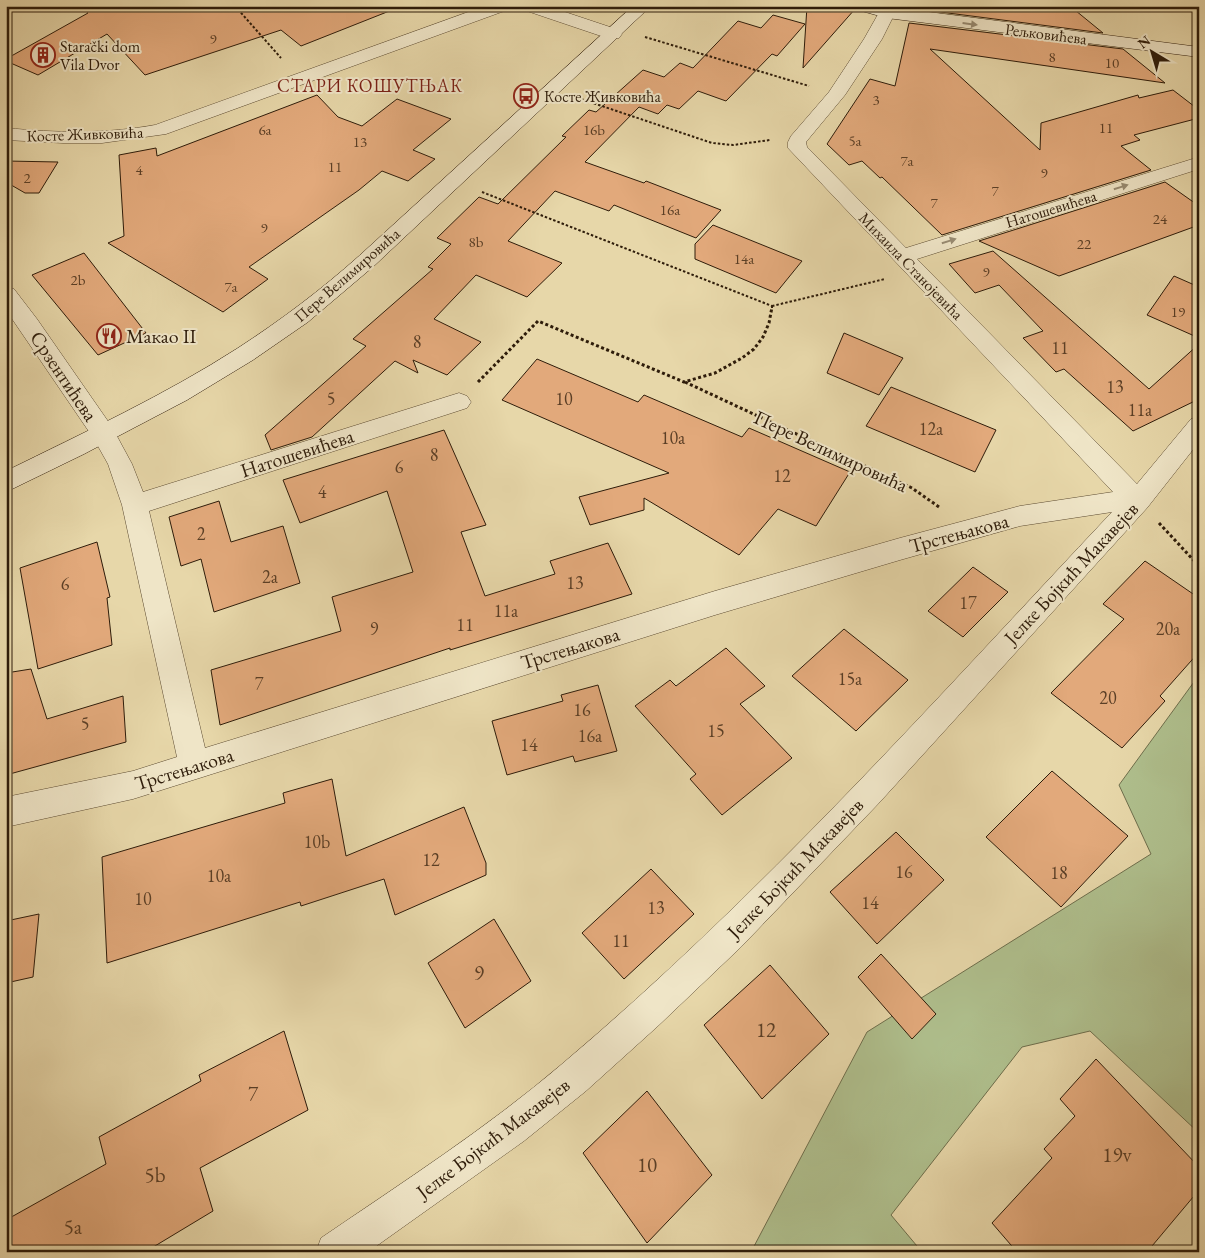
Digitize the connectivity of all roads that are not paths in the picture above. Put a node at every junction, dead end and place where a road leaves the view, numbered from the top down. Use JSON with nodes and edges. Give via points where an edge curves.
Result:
{"nodes":[{"id":1,"x":501,"y":6,"type":"edge"},
{"id":2,"x":530,"y":6,"type":"edge"},
{"id":3,"x":643,"y":6,"type":"edge"},
{"id":4,"x":864,"y":6,"type":"edge"},
{"id":5,"x":887,"y":13,"type":"junction"},
{"id":6,"x":615,"y":32,"type":"junction"},
{"id":7,"x":1199,"y":52,"type":"edge"},
{"id":8,"x":6,"y":134,"type":"edge"},
{"id":9,"x":1199,"y":163,"type":"edge"},
{"id":10,"x":909,"y":263,"type":"junction"},
{"id":11,"x":6,"y":294,"type":"edge"},
{"id":12,"x":459,"y":402,"type":"road end"},
{"id":13,"x":1199,"y":425,"type":"edge"},
{"id":14,"x":103,"y":433,"type":"junction"},
{"id":15,"x":6,"y":482,"type":"edge"},
{"id":16,"x":1138,"y":501,"type":"junction"},
{"id":17,"x":135,"y":505,"type":"junction"},
{"id":18,"x":194,"y":766,"type":"junction"},
{"id":19,"x":6,"y":812,"type":"edge"},
{"id":20,"x":335,"y":1252,"type":"edge"}],
"edges":[{"from":1,"to":8,"type":"street","name":"Косте Живковића","via":[[159,130],[133,135],[75,137]]},
{"from":2,"to":6,"type":"street"},
{"from":3,"to":6,"type":"street","name":"Пере Велимировића"},
{"from":4,"to":5,"type":"street","name":"Рељковићева"},
{"from":5,"to":7,"type":"street","name":"Рељковићева","one_way":true},
{"from":5,"to":10,"type":"street","name":"Михаила Станојевића","via":[[836,95],[797,142],[800,152]]},
{"from":6,"to":14,"type":"street","name":"Пере Велимировића","via":[[388,241],[299,317],[238,359]]},
{"from":10,"to":9,"type":"street","name":"Натошевићева","one_way":true},
{"from":10,"to":16,"type":"street","name":"Михаила Станојевића"},
{"from":11,"to":14,"type":"street","name":"Срзентићева"},
{"from":12,"to":17,"type":"street","name":"Натошевићева"},
{"from":13,"to":16,"type":"street","name":"Јелке Бојкић Макавејев"},
{"from":14,"to":15,"type":"street","name":"Пере Велимировића"},
{"from":14,"to":17,"type":"street","name":"Срзентићева","via":[[120,464]]},
{"from":16,"to":18,"type":"street","name":"Трстењакова","via":[[1103,502],[1040,513],[972,530],[715,603]]},
{"from":16,"to":20,"type":"street","name":"Јелке Бојкић Макавејев","via":[[868,793],[730,935],[646,1014],[511,1128]]},
{"from":17,"to":18,"type":"street","name":"Срзентићева"},
{"from":18,"to":19,"type":"street","name":"Трстењакова","via":[[133,785]]}]}
